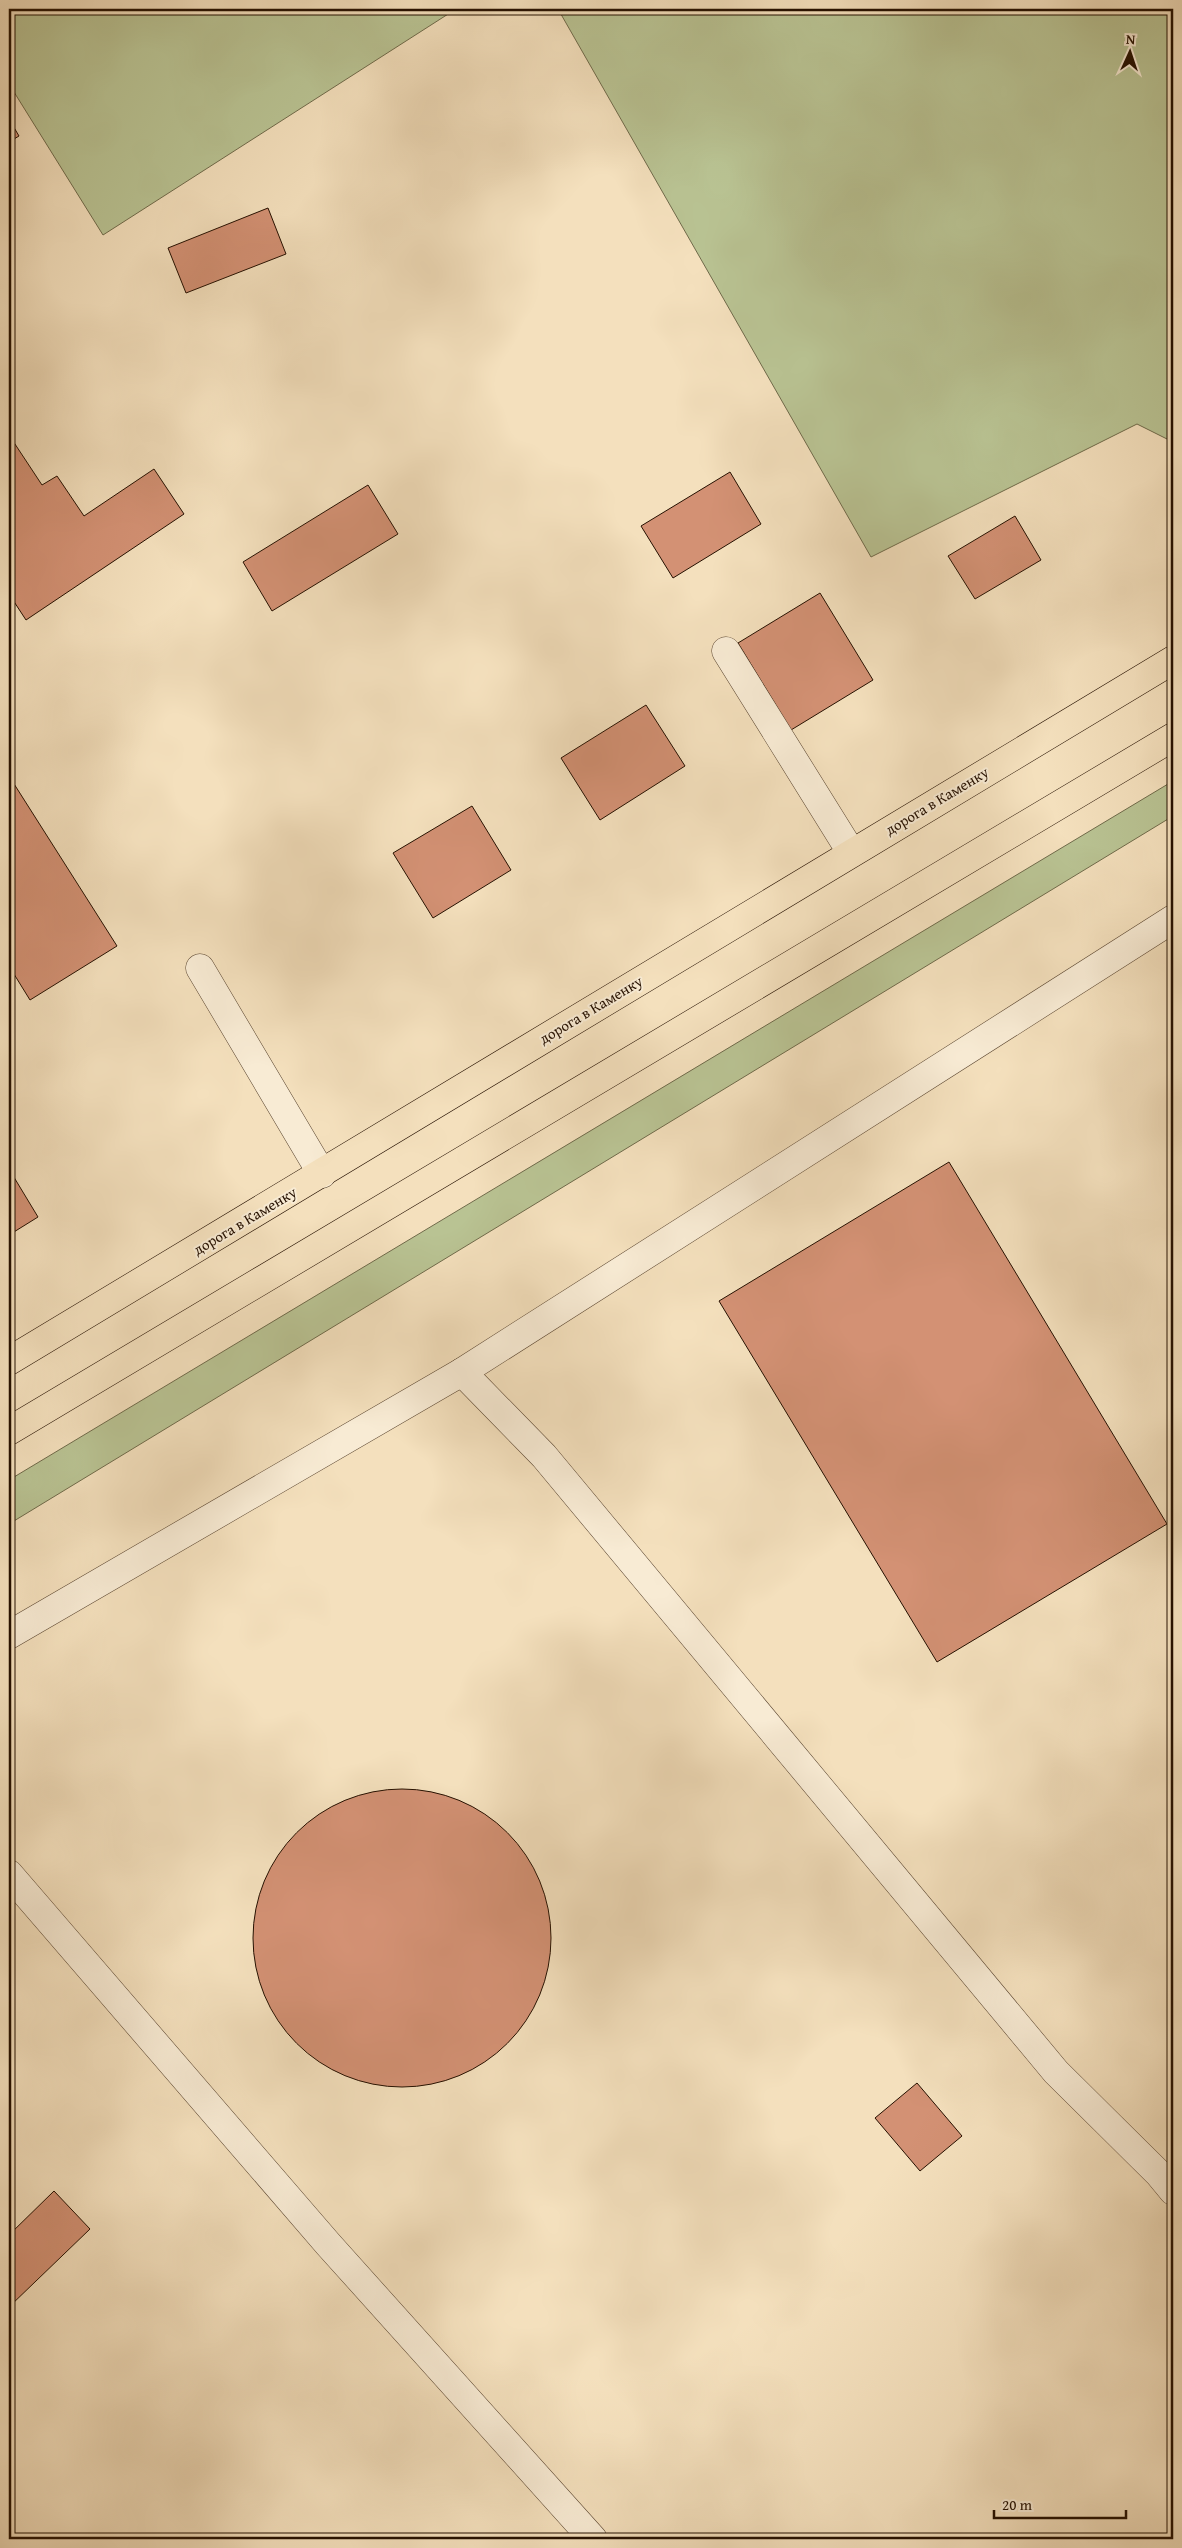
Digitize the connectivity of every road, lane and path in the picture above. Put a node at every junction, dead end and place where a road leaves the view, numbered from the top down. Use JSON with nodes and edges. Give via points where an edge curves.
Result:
{"nodes":[{"id":1,"x":726,"y":651,"type":"dead end"},
{"id":2,"x":1173,"y":660,"type":"edge"},
{"id":3,"x":1173,"y":737,"type":"edge"},
{"id":4,"x":851,"y":852,"type":"junction"},
{"id":5,"x":1173,"y":919,"type":"edge"},
{"id":6,"x":200,"y":968,"type":"dead end"},
{"id":7,"x":322,"y":1174,"type":"junction"},
{"id":8,"x":9,"y":1361,"type":"edge"},
{"id":9,"x":462,"y":1372,"type":"junction"},
{"id":10,"x":9,"y":1431,"type":"edge"},
{"id":11,"x":9,"y":1635,"type":"edge"},
{"id":12,"x":9,"y":1874,"type":"edge"},
{"id":13,"x":1169,"y":2177,"type":"edge"},
{"id":14,"x":592,"y":2539,"type":"edge"}],
"edges":[{"from":1,"to":4,"type":"lane"},
{"from":2,"to":4,"type":"main road","name":"дорога в Каменку"},
{"from":3,"to":10,"type":"main road"},
{"from":4,"to":7,"type":"main road","name":"дорога в Каменку"},
{"from":5,"to":9,"type":"lane"},
{"from":6,"to":7,"type":"lane"},
{"from":7,"to":8,"type":"main road","name":"дорога в Каменку"},
{"from":9,"to":11,"type":"lane"},
{"from":9,"to":13,"type":"lane","via":[[544,1456],[1056,2072]]},
{"from":12,"to":14,"type":"lane","via":[[328,2244]]}]}
